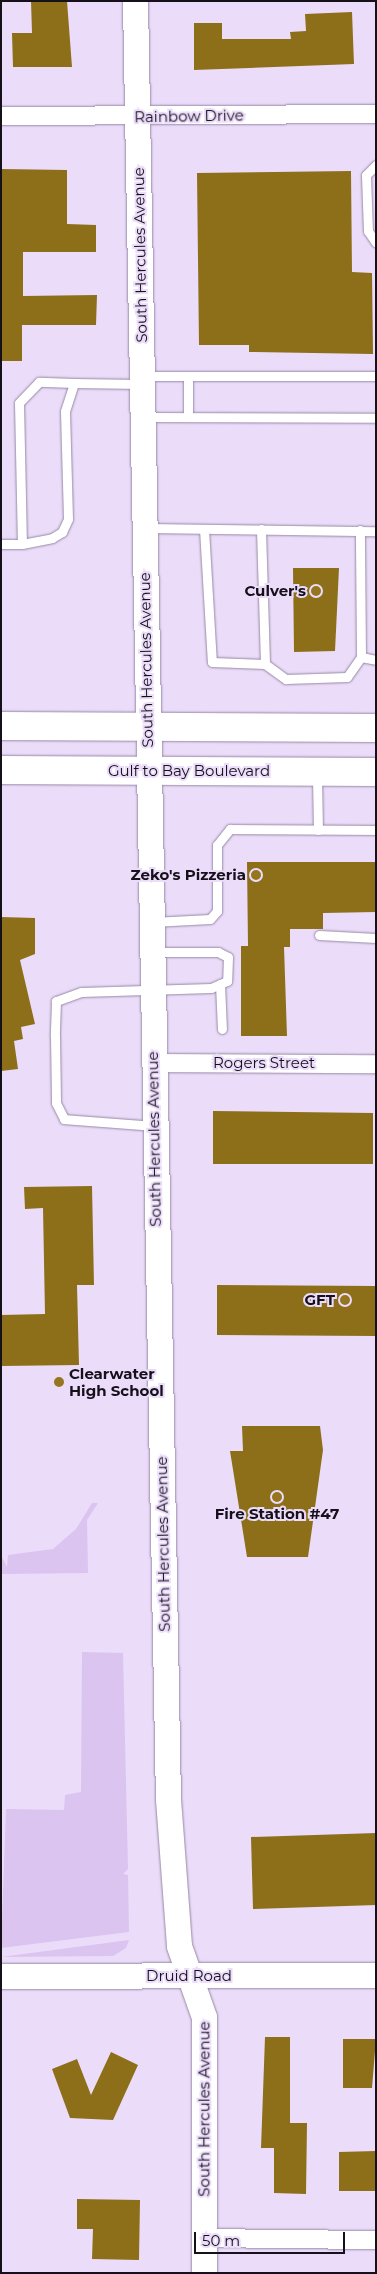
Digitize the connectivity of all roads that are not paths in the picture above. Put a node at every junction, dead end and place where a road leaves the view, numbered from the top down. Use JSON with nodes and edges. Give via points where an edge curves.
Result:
{"nodes":[{"id":1,"x":135,"y":1,"type":"edge"},
{"id":2,"x":376,"y":114,"type":"edge"},
{"id":3,"x":1,"y":116,"type":"edge"},
{"id":4,"x":137,"y":117,"type":"junction"},
{"id":5,"x":376,"y":165,"type":"edge"},
{"id":6,"x":376,"y":243,"type":"edge"},
{"id":7,"x":188,"y":376,"type":"junction"},
{"id":8,"x":376,"y":376,"type":"edge"},
{"id":9,"x":142,"y":380,"type":"junction"},
{"id":10,"x":74,"y":383,"type":"junction"},
{"id":11,"x":142,"y":417,"type":"junction"},
{"id":12,"x":188,"y":417,"type":"junction"},
{"id":13,"x":376,"y":418,"type":"edge"},
{"id":14,"x":144,"y":528,"type":"junction"},
{"id":15,"x":204,"y":529,"type":"junction"},
{"id":16,"x":261,"y":529,"type":"junction"},
{"id":17,"x":360,"y":530,"type":"junction"},
{"id":18,"x":376,"y":530,"type":"edge"},
{"id":19,"x":1,"y":544,"type":"edge"},
{"id":20,"x":22,"y":544,"type":"junction"},
{"id":21,"x":361,"y":657,"type":"junction"},
{"id":22,"x":376,"y":660,"type":"edge"},
{"id":23,"x":265,"y":664,"type":"junction"},
{"id":24,"x":1,"y":726,"type":"edge"},
{"id":25,"x":147,"y":728,"type":"junction"},
{"id":26,"x":376,"y":728,"type":"edge"},
{"id":27,"x":1,"y":770,"type":"edge"},
{"id":28,"x":148,"y":770,"type":"junction"},
{"id":29,"x":317,"y":772,"type":"junction"},
{"id":30,"x":376,"y":772,"type":"edge"},
{"id":31,"x":318,"y":830,"type":"junction"},
{"id":32,"x":376,"y":830,"type":"edge"},
{"id":33,"x":152,"y":922,"type":"junction"},
{"id":34,"x":319,"y":935,"type":"dead end"},
{"id":35,"x":376,"y":938,"type":"edge"},
{"id":36,"x":152,"y":952,"type":"junction"},
{"id":37,"x":220,"y":984,"type":"junction"},
{"id":38,"x":153,"y":989,"type":"junction"},
{"id":39,"x":222,"y":1029,"type":"dead end"},
{"id":40,"x":153,"y":1063,"type":"junction"},
{"id":41,"x":376,"y":1064,"type":"edge"},
{"id":42,"x":154,"y":1126,"type":"junction"},
{"id":43,"x":376,"y":1975,"type":"edge"},
{"id":44,"x":1,"y":1976,"type":"edge"},
{"id":45,"x":190,"y":1976,"type":"junction"},
{"id":46,"x":204,"y":2238,"type":"junction"},
{"id":47,"x":376,"y":2240,"type":"edge"},
{"id":48,"x":204,"y":2273,"type":"edge"}],
"edges":[{"from":1,"to":4,"type":"street","name":"South Hercules Avenue"},
{"from":2,"to":4,"type":"street","name":"Rainbow Drive"},
{"from":3,"to":4,"type":"street","name":"Rainbow Drive"},
{"from":4,"to":9,"type":"street","name":"South Hercules Avenue"},
{"from":5,"to":6,"type":"lane","via":[[366,176],[368,231]]},
{"from":7,"to":8,"type":"lane"},
{"from":7,"to":9,"type":"lane"},
{"from":7,"to":12,"type":"lane"},
{"from":9,"to":10,"type":"lane"},
{"from":9,"to":11,"type":"street","name":"South Hercules Avenue"},
{"from":10,"to":20,"type":"lane","via":[[66,411],[68,519],[62,532],[52,538]]},
{"from":10,"to":20,"type":"lane","via":[[39,382],[19,403]]},
{"from":11,"to":12,"type":"lane"},
{"from":11,"to":14,"type":"street","name":"South Hercules Avenue"},
{"from":12,"to":13,"type":"lane"},
{"from":14,"to":15,"type":"lane"},
{"from":14,"to":25,"type":"street","name":"South Hercules Avenue"},
{"from":15,"to":16,"type":"lane"},
{"from":15,"to":23,"type":"lane","via":[[208,656],[212,662]]},
{"from":16,"to":17,"type":"lane"},
{"from":16,"to":23,"type":"lane"},
{"from":17,"to":18,"type":"lane"},
{"from":17,"to":21,"type":"lane"},
{"from":19,"to":20,"type":"lane"},
{"from":21,"to":22,"type":"lane"},
{"from":21,"to":23,"type":"lane","via":[[347,677],[286,679]]},
{"from":24,"to":25,"type":"main road"},
{"from":25,"to":26,"type":"main road"},
{"from":25,"to":28,"type":"street","name":"South Hercules Avenue"},
{"from":27,"to":28,"type":"main road","name":"Gulf to Bay Boulevard"},
{"from":28,"to":29,"type":"main road","name":"Gulf to Bay Boulevard"},
{"from":28,"to":33,"type":"street","name":"South Hercules Avenue"},
{"from":29,"to":30,"type":"main road","name":"Gulf to Bay Boulevard"},
{"from":29,"to":31,"type":"lane"},
{"from":31,"to":32,"type":"lane"},
{"from":31,"to":33,"type":"lane","via":[[230,829],[217,845],[216,910],[210,919]]},
{"from":33,"to":36,"type":"street","name":"South Hercules Avenue"},
{"from":34,"to":35,"type":"lane"},
{"from":36,"to":37,"type":"lane","via":[[218,952],[228,957],[230,969],[227,981]]},
{"from":36,"to":38,"type":"street","name":"South Hercules Avenue"},
{"from":37,"to":38,"type":"lane"},
{"from":37,"to":39,"type":"lane"},
{"from":38,"to":40,"type":"street","name":"South Hercules Avenue"},
{"from":38,"to":42,"type":"lane","via":[[81,992],[56,1001],[54,1036],[56,1103],[64,1119]]},
{"from":40,"to":41,"type":"street","name":"Rogers Street"},
{"from":40,"to":42,"type":"street","name":"South Hercules Avenue"},
{"from":42,"to":45,"type":"street","name":"South Hercules Avenue","via":[[168,1799],[179,1946]]},
{"from":43,"to":45,"type":"street","name":"Druid Road"},
{"from":44,"to":45,"type":"street","name":"Druid Road"},
{"from":45,"to":46,"type":"street","name":"South Hercules Avenue","via":[[204,2016]]},
{"from":46,"to":47,"type":"street"},
{"from":46,"to":48,"type":"street","name":"South Hercules Avenue"}]}
